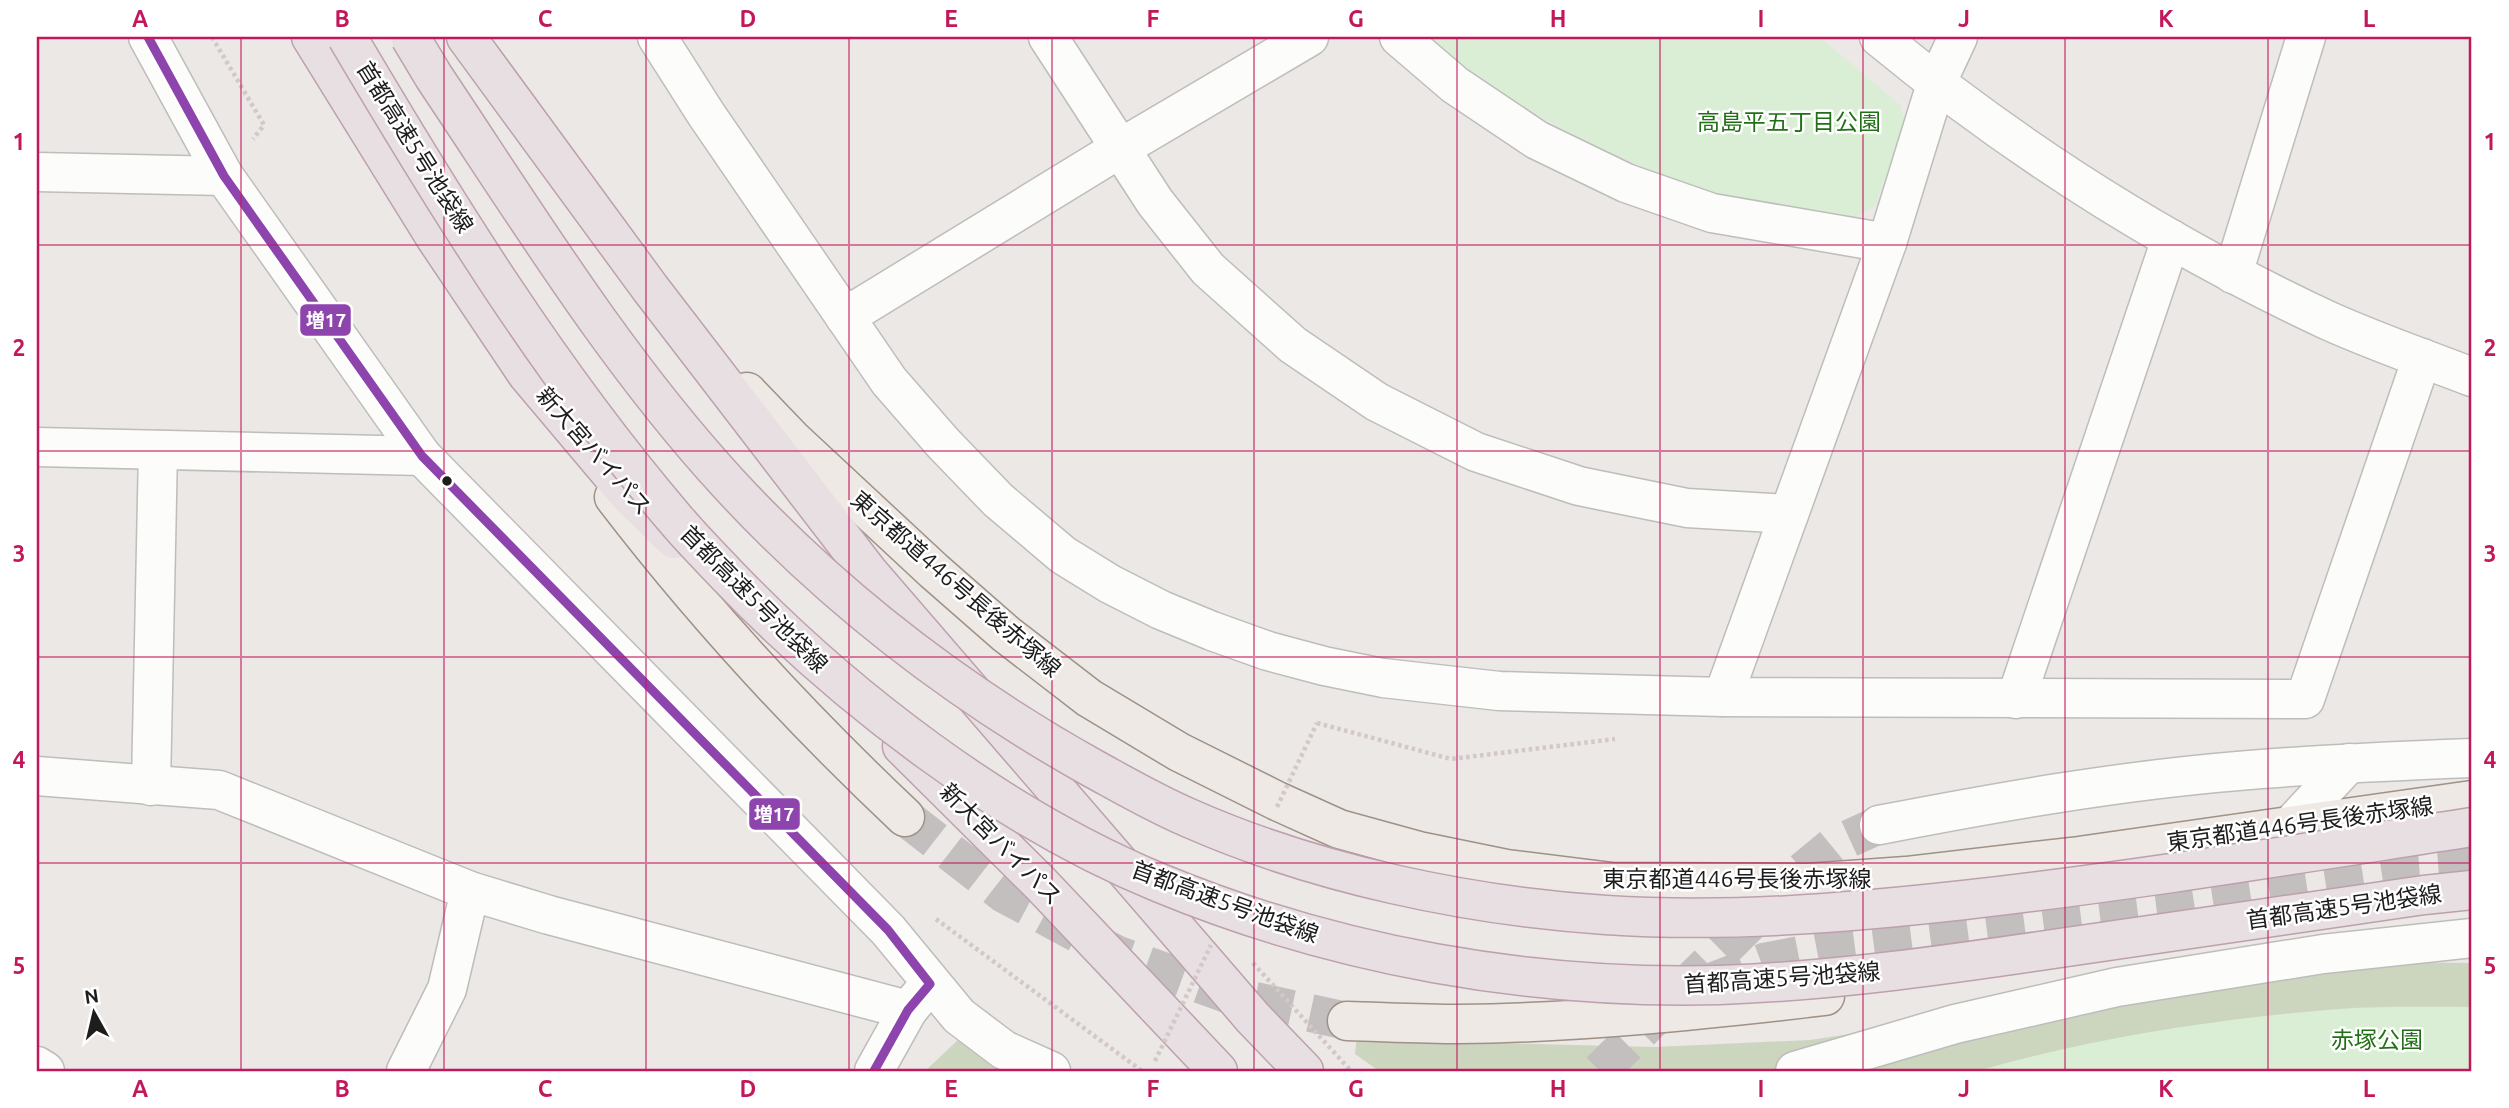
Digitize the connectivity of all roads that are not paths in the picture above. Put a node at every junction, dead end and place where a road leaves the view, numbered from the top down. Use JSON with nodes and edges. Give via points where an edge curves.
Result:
{"nodes":[{"id":1,"x":148,"y":37,"type":"edge"},
{"id":2,"x":311,"y":37,"type":"edge"},
{"id":3,"x":347,"y":37,"type":"edge"},
{"id":4,"x":410,"y":37,"type":"edge"},
{"id":5,"x":466,"y":37,"type":"edge"},
{"id":6,"x":657,"y":37,"type":"edge"},
{"id":7,"x":1048,"y":37,"type":"edge"},
{"id":8,"x":1309,"y":37,"type":"edge"},
{"id":9,"x":1399,"y":37,"type":"edge"},
{"id":10,"x":1879,"y":37,"type":"edge"},
{"id":11,"x":1958,"y":37,"type":"edge"},
{"id":12,"x":2306,"y":37,"type":"edge"},
{"id":13,"x":1936,"y":84,"type":"junction"},
{"id":14,"x":1119,"y":149,"type":"junction"},
{"id":15,"x":37,"y":172,"type":"edge"},
{"id":16,"x":224,"y":176,"type":"junction"},
{"id":17,"x":2171,"y":239,"type":"junction"},
{"id":18,"x":1887,"y":243,"type":"junction"},
{"id":19,"x":2234,"y":274,"type":"junction"},
{"id":20,"x":650,"y":288,"type":"junction"},
{"id":21,"x":845,"y":317,"type":"junction"},
{"id":22,"x":2422,"y":358,"type":"junction"},
{"id":23,"x":527,"y":374,"type":"junction"},
{"id":24,"x":2472,"y":377,"type":"edge"},
{"id":25,"x":37,"y":447,"type":"edge"},
{"id":26,"x":158,"y":450,"type":"junction"},
{"id":27,"x":422,"y":456,"type":"junction"},
{"id":28,"x":1789,"y":514,"type":"junction"},
{"id":29,"x":1723,"y":697,"type":"junction"},
{"id":30,"x":2016,"y":699,"type":"junction"},
{"id":31,"x":2472,"y":758,"type":"edge"},
{"id":32,"x":2349,"y":763,"type":"junction"},
{"id":33,"x":37,"y":776,"type":"edge"},
{"id":34,"x":151,"y":786,"type":"junction"},
{"id":35,"x":2472,"y":800,"type":"edge"},
{"id":36,"x":905,"y":817,"type":"tunnel mouth"},
{"id":37,"x":1879,"y":825,"type":"tunnel mouth"},
{"id":38,"x":2291,"y":825,"type":"junction"},
{"id":39,"x":2472,"y":827,"type":"edge"},
{"id":40,"x":2472,"y":890,"type":"edge"},
{"id":41,"x":470,"y":891,"type":"junction"},
{"id":42,"x":2472,"y":907,"type":"edge"},
{"id":43,"x":2472,"y":938,"type":"edge"},
{"id":44,"x":919,"y":997,"type":"junction"},
{"id":45,"x":1347,"y":1021,"type":"tunnel mouth"},
{"id":46,"x":37,"y":1066,"type":"edge"},
{"id":47,"x":45,"y":1071,"type":"edge"},
{"id":48,"x":406,"y":1071,"type":"edge"},
{"id":49,"x":874,"y":1071,"type":"edge"},
{"id":50,"x":1051,"y":1071,"type":"edge"},
{"id":51,"x":1218,"y":1071,"type":"edge"},
{"id":52,"x":1304,"y":1071,"type":"edge"},
{"id":53,"x":1795,"y":1071,"type":"edge"}],
"edges":[{"from":1,"to":16,"type":"street"},
{"from":2,"to":23,"type":"highway","name":"新大宮バイパス","via":[[435,237]]},
{"from":3,"to":40,"type":"highway","name":"首都高速5号池袋線","bridge":true,"via":[[549,355],[678,524],[831,675],[913,738],[1036,821],[1159,883],[1282,926],[1380,953],[1466,969],[1550,979],[1723,985],[1929,967]]},
{"from":4,"to":39,"type":"highway","bridge":true,"via":[[597,323],[729,484],[882,628],[945,676],[1069,755],[1202,824],[1315,863],[1411,888],[1499,904],[1608,915],[1721,917],[1898,906],[2080,887]]},
{"from":5,"to":20,"type":"highway"},
{"from":6,"to":21,"type":"street"},
{"from":7,"to":14,"type":"street"},
{"from":8,"to":14,"type":"street"},
{"from":9,"to":18,"type":"street","via":[[1455,85],[1537,140],[1626,183],[1712,213]]},
{"from":10,"to":13,"type":"street"},
{"from":11,"to":13,"type":"street"},
{"from":12,"to":19,"type":"street"},
{"from":13,"to":17,"type":"street","via":[[2102,198]]},
{"from":13,"to":18,"type":"street"},
{"from":14,"to":21,"type":"street"},
{"from":14,"to":28,"type":"street","via":[[1208,269],[1293,345],[1377,402],[1476,453],[1579,486],[1686,508]]},
{"from":15,"to":16,"type":"street"},
{"from":16,"to":27,"type":"street"},
{"from":17,"to":19,"type":"street"},
{"from":17,"to":30,"type":"street"},
{"from":18,"to":28,"type":"street"},
{"from":19,"to":22,"type":"street","via":[[2332,322]]},
{"from":20,"to":38,"type":"main road","name":"東京都道446号長後赤塚線","via":[[792,439],[1006,634],[1089,698],[1179,752],[1339,828],[1507,869],[1612,883],[1808,883],[2079,856]]},
{"from":20,"to":52,"type":"highway","via":[[869,573],[1253,1018]]},
{"from":21,"to":29,"type":"street","via":[[889,381],[998,500],[1063,555],[1161,610],[1268,651],[1383,678],[1499,691]]},
{"from":22,"to":24,"type":"street"},
{"from":22,"to":30,"type":"street","via":[[2305,699]]},
{"from":23,"to":36,"type":"main road","via":[[655,550],[788,702]]},
{"from":23,"to":51,"type":"highway","name":"新大宮バイパス","via":[[629,495],[729,595],[831,680],[929,771]]},
{"from":25,"to":26,"type":"street"},
{"from":26,"to":27,"type":"street"},
{"from":26,"to":34,"type":"street"},
{"from":27,"to":44,"type":"street","via":[[888,930]]},
{"from":28,"to":29,"type":"street"},
{"from":29,"to":30,"type":"street"},
{"from":31,"to":32,"type":"street"},
{"from":32,"to":37,"type":"street","via":[[2235,771],[2020,798]]},
{"from":32,"to":38,"type":"street"},
{"from":33,"to":34,"type":"street"},
{"from":34,"to":41,"type":"street","via":[[219,790]]},
{"from":35,"to":38,"type":"main road","name":"東京都道446号長後赤塚線"},
{"from":41,"to":44,"type":"street","via":[[550,915]]},
{"from":41,"to":48,"type":"street","via":[[447,989]]},
{"from":42,"to":45,"type":"main road","via":[[1719,1008],[1461,1024]]},
{"from":43,"to":53,"type":"street","via":[[2323,954],[2117,987],[1955,1024]]},
{"from":44,"to":49,"type":"street"},
{"from":44,"to":50,"type":"street","via":[[959,1016],[1004,1050]]},
{"from":46,"to":47,"type":"street"}]}
